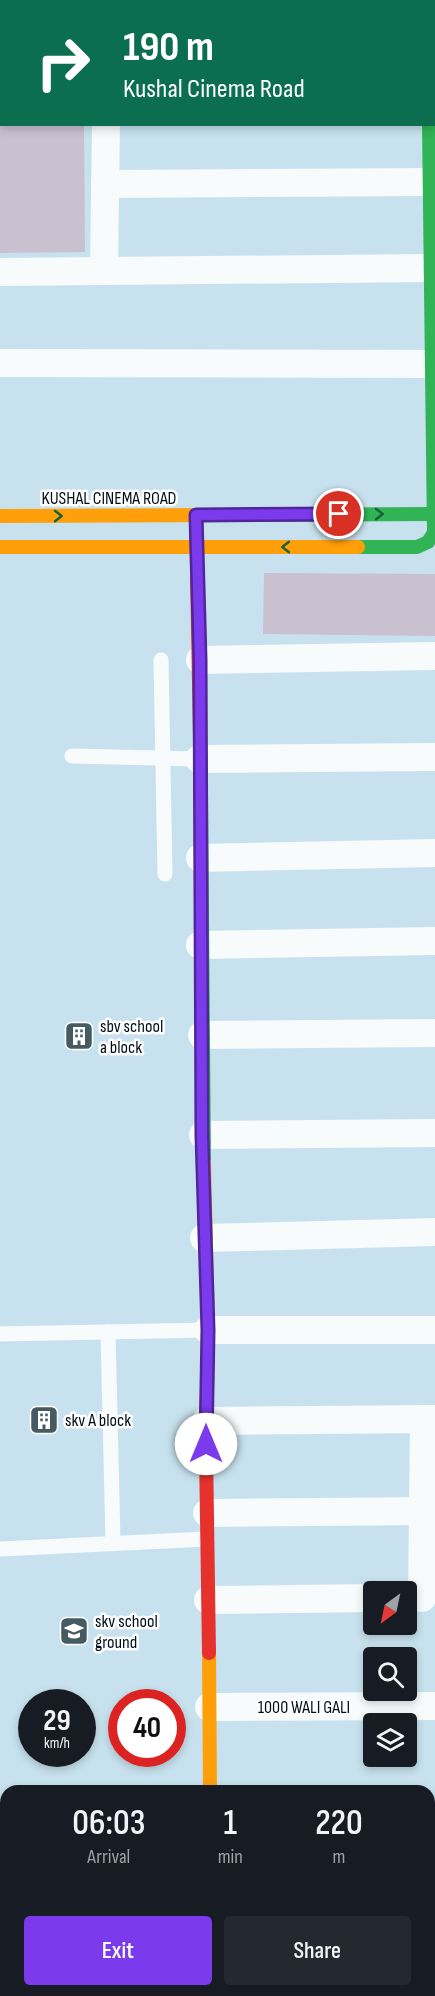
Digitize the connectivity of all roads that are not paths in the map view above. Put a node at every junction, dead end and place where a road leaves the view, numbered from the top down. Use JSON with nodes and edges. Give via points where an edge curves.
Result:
{"nodes":[{"id":1,"x":106,"y":126,"type":"edge"},
{"id":2,"x":429,"y":126,"type":"edge"},
{"id":3,"x":430,"y":182,"type":"junction"},
{"id":4,"x":105,"y":184,"type":"junction"},
{"id":5,"x":432,"y":238,"type":"edge"},
{"id":6,"x":431,"y":268,"type":"junction"},
{"id":7,"x":104,"y":271,"type":"junction"},
{"id":8,"x":0,"y":272,"type":"edge"},
{"id":9,"x":0,"y":363,"type":"edge"},
{"id":10,"x":432,"y":364,"type":"junction"},
{"id":11,"x":435,"y":514,"type":"edge"},
{"id":12,"x":196,"y":515,"type":"junction"},
{"id":13,"x":0,"y":516,"type":"edge"},
{"id":14,"x":0,"y":547,"type":"edge"},
{"id":15,"x":196,"y":547,"type":"junction"},
{"id":16,"x":435,"y":656,"type":"edge"},
{"id":17,"x":161,"y":660,"type":"dead end"},
{"id":18,"x":200,"y":660,"type":"junction"},
{"id":19,"x":72,"y":756,"type":"dead end"},
{"id":20,"x":435,"y":757,"type":"edge"},
{"id":21,"x":163,"y":758,"type":"junction"},
{"id":22,"x":199,"y":759,"type":"junction"},
{"id":23,"x":435,"y":853,"type":"edge"},
{"id":24,"x":200,"y":858,"type":"junction"},
{"id":25,"x":165,"y":874,"type":"dead end"},
{"id":26,"x":435,"y":941,"type":"edge"},
{"id":27,"x":200,"y":945,"type":"junction"},
{"id":28,"x":435,"y":1033,"type":"edge"},
{"id":29,"x":202,"y":1035,"type":"junction"},
{"id":30,"x":435,"y":1134,"type":"edge"},
{"id":31,"x":202,"y":1135,"type":"junction"},
{"id":32,"x":435,"y":1233,"type":"edge"},
{"id":33,"x":204,"y":1238,"type":"junction"},
{"id":34,"x":208,"y":1330,"type":"junction"},
{"id":35,"x":435,"y":1330,"type":"edge"},
{"id":36,"x":108,"y":1332,"type":"junction"},
{"id":37,"x":0,"y":1334,"type":"edge"},
{"id":38,"x":430,"y":1419,"type":"edge"},
{"id":39,"x":206,"y":1421,"type":"junction"},
{"id":40,"x":429,"y":1511,"type":"edge"},
{"id":41,"x":207,"y":1526,"type":"junction"},
{"id":42,"x":113,"y":1542,"type":"junction"},
{"id":43,"x":0,"y":1549,"type":"edge"},
{"id":44,"x":363,"y":1598,"type":"edge"},
{"id":45,"x":421,"y":1598,"type":"edge"},
{"id":46,"x":208,"y":1600,"type":"junction"},
{"id":47,"x":435,"y":1706,"type":"edge"},
{"id":48,"x":209,"y":1707,"type":"junction"},
{"id":49,"x":210,"y":1785,"type":"edge"}],
"edges":[{"from":1,"to":4,"type":"street"},
{"from":2,"to":3,"type":"street"},
{"from":3,"to":4,"type":"street"},
{"from":3,"to":5,"type":"street"},
{"from":4,"to":7,"type":"street"},
{"from":5,"to":6,"type":"street"},
{"from":6,"to":7,"type":"street"},
{"from":6,"to":10,"type":"street"},
{"from":7,"to":8,"type":"street"},
{"from":9,"to":10,"type":"street"},
{"from":10,"to":11,"type":"street"},
{"from":12,"to":11,"type":"street","name":"KUSHAL CINEMA ROAD","one_way":true},
{"from":11,"to":15,"type":"street","one_way":true,"via":[[434,533],[428,542],[417,547]]},
{"from":13,"to":12,"type":"street","name":"KUSHAL CINEMA ROAD","one_way":true},
{"from":12,"to":15,"type":"street"},
{"from":14,"to":15,"type":"street"},
{"from":15,"to":18,"type":"street"},
{"from":16,"to":18,"type":"street"},
{"from":17,"to":21,"type":"lane"},
{"from":18,"to":22,"type":"street"},
{"from":19,"to":21,"type":"lane"},
{"from":20,"to":22,"type":"street"},
{"from":21,"to":22,"type":"lane"},
{"from":21,"to":25,"type":"lane"},
{"from":22,"to":24,"type":"street"},
{"from":23,"to":24,"type":"street"},
{"from":24,"to":27,"type":"street"},
{"from":26,"to":27,"type":"street"},
{"from":27,"to":29,"type":"street"},
{"from":28,"to":29,"type":"street"},
{"from":29,"to":31,"type":"street"},
{"from":30,"to":31,"type":"street"},
{"from":31,"to":33,"type":"street"},
{"from":32,"to":33,"type":"street"},
{"from":33,"to":34,"type":"street"},
{"from":34,"to":35,"type":"street"},
{"from":34,"to":36,"type":"lane"},
{"from":34,"to":39,"type":"street"},
{"from":36,"to":37,"type":"lane"},
{"from":36,"to":42,"type":"lane"},
{"from":38,"to":39,"type":"street"},
{"from":38,"to":40,"type":"street"},
{"from":39,"to":41,"type":"street"},
{"from":40,"to":41,"type":"street"},
{"from":40,"to":45,"type":"street"},
{"from":41,"to":42,"type":"lane"},
{"from":41,"to":46,"type":"street"},
{"from":42,"to":43,"type":"lane"},
{"from":44,"to":46,"type":"street"},
{"from":46,"to":48,"type":"street"},
{"from":47,"to":48,"type":"street","name":"1000 WALI GALI"},
{"from":48,"to":49,"type":"street"}]}
